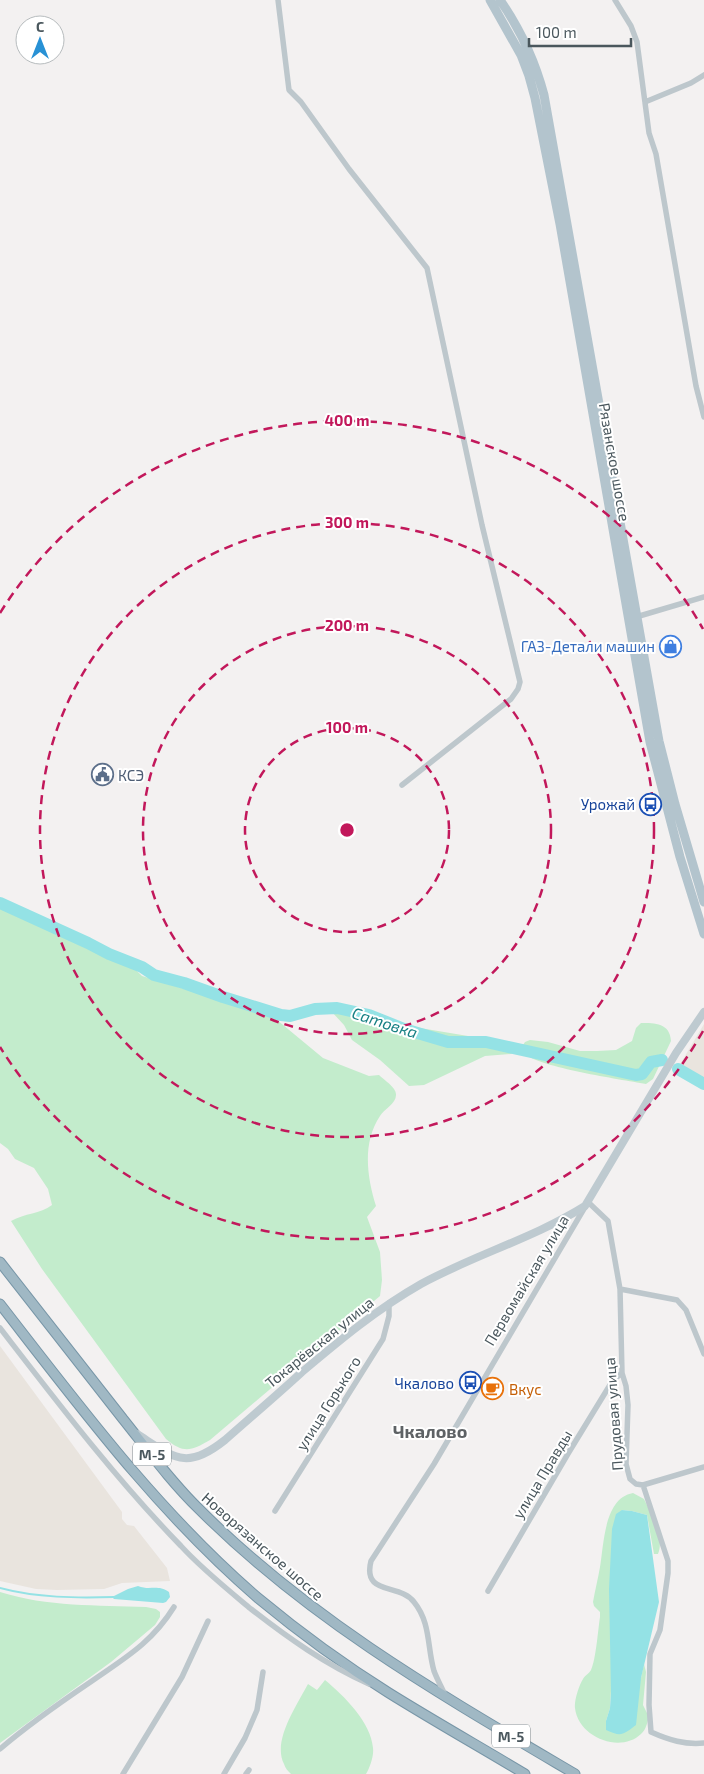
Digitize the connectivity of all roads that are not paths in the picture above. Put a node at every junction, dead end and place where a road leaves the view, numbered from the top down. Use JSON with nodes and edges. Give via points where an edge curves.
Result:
{"nodes":[{"id":1,"x":278,"y":0,"type":"edge"},
{"id":2,"x":490,"y":0,"type":"edge"},
{"id":3,"x":500,"y":0,"type":"edge"},
{"id":4,"x":615,"y":0,"type":"edge"},
{"id":5,"x":704,"y":75,"type":"edge"},
{"id":6,"x":645,"y":102,"type":"junction"},
{"id":7,"x":704,"y":417,"type":"edge"},
{"id":8,"x":704,"y":597,"type":"edge"},
{"id":9,"x":636,"y":617,"type":"junction"},
{"id":10,"x":402,"y":786,"type":"dead end"},
{"id":11,"x":704,"y":902,"type":"edge"},
{"id":12,"x":704,"y":934,"type":"edge"},
{"id":13,"x":704,"y":1012,"type":"edge"},
{"id":14,"x":587,"y":1204,"type":"junction"},
{"id":15,"x":0,"y":1262,"type":"edge"},
{"id":16,"x":620,"y":1289,"type":"junction"},
{"id":17,"x":390,"y":1303,"type":"junction"},
{"id":18,"x":0,"y":1304,"type":"edge"},
{"id":19,"x":0,"y":1328,"type":"edge"},
{"id":20,"x":704,"y":1354,"type":"edge"},
{"id":21,"x":622,"y":1373,"type":"junction"},
{"id":22,"x":134,"y":1433,"type":"junction"},
{"id":23,"x":704,"y":1467,"type":"edge"},
{"id":24,"x":643,"y":1485,"type":"junction"},
{"id":25,"x":275,"y":1511,"type":"dead end"},
{"id":26,"x":488,"y":1591,"type":"dead end"},
{"id":27,"x":174,"y":1607,"type":"dead end"},
{"id":28,"x":208,"y":1621,"type":"dead end"},
{"id":29,"x":263,"y":1672,"type":"dead end"},
{"id":30,"x":389,"y":1693,"type":"junction"},
{"id":31,"x":446,"y":1697,"type":"junction"},
{"id":32,"x":704,"y":1743,"type":"edge"},
{"id":33,"x":0,"y":1749,"type":"edge"},
{"id":34,"x":123,"y":1774,"type":"edge"},
{"id":35,"x":224,"y":1774,"type":"edge"},
{"id":36,"x":526,"y":1774,"type":"edge"},
{"id":37,"x":575,"y":1774,"type":"edge"}],
"edges":[{"from":1,"to":10,"type":"street","via":[[289,90],[427,268],[482,525],[520,682],[511,699]]},
{"from":2,"to":12,"type":"main road","name":"Рязанское шоссе","via":[[530,76],[560,224],[650,742]]},
{"from":3,"to":9,"type":"main road","name":"Рязанское шоссе","via":[[528,51],[544,95]]},
{"from":4,"to":6,"type":"street","via":[[637,42]]},
{"from":5,"to":6,"type":"street"},
{"from":6,"to":7,"type":"street"},
{"from":8,"to":9,"type":"street"},
{"from":9,"to":11,"type":"main road","name":"Рязанское шоссе","via":[[659,741]]},
{"from":13,"to":14,"type":"main road","name":"Первомайская улица","via":[[676,1053]]},
{"from":14,"to":16,"type":"street","name":"Прудовая улица","via":[[608,1221]]},
{"from":14,"to":17,"type":"main road","name":"Токарёвская улица","via":[[562,1220],[470,1260]]},
{"from":14,"to":31,"type":"street","name":"Первомайская улица","via":[[368,1570],[377,1585],[412,1598],[420,1608],[434,1670]]},
{"from":15,"to":22,"type":"highway","name":"Новорязанское шоссе","number":"М-5"},
{"from":16,"to":20,"type":"street","via":[[677,1300],[686,1310]]},
{"from":16,"to":21,"type":"street","name":"Прудовая улица"},
{"from":17,"to":22,"type":"main road","name":"Токарёвская улица","via":[[355,1327],[212,1451],[192,1459],[181,1458]]},
{"from":17,"to":25,"type":"street","name":"улица Горького","via":[[383,1339]]},
{"from":18,"to":30,"type":"highway","number":"М-5","via":[[149,1491],[206,1550],[293,1626]]},
{"from":19,"to":30,"type":"street","via":[[109,1466],[194,1560],[262,1617],[317,1657]]},
{"from":21,"to":24,"type":"street","name":"Прудовая улица","via":[[627,1396],[626,1464],[630,1479]]},
{"from":21,"to":26,"type":"street","name":"улица Правды","via":[[614,1380],[568,1452]]},
{"from":22,"to":31,"type":"highway","name":"Новорязанское шоссе","number":"М-5","via":[[198,1508],[234,1542],[311,1607],[402,1671]]},
{"from":23,"to":24,"type":"street"},
{"from":24,"to":32,"type":"street","name":"Прудовая улица","via":[[668,1561],[660,1630],[650,1654],[651,1732],[690,1744]]},
{"from":27,"to":33,"type":"street","via":[[156,1632],[134,1653],[28,1725]]},
{"from":28,"to":34,"type":"street","via":[[182,1677]]},
{"from":29,"to":35,"type":"street","via":[[257,1710]]},
{"from":30,"to":36,"type":"highway","number":"М-5"},
{"from":31,"to":37,"type":"highway","name":"Новорязанское шоссе","number":"М-5"}]}
